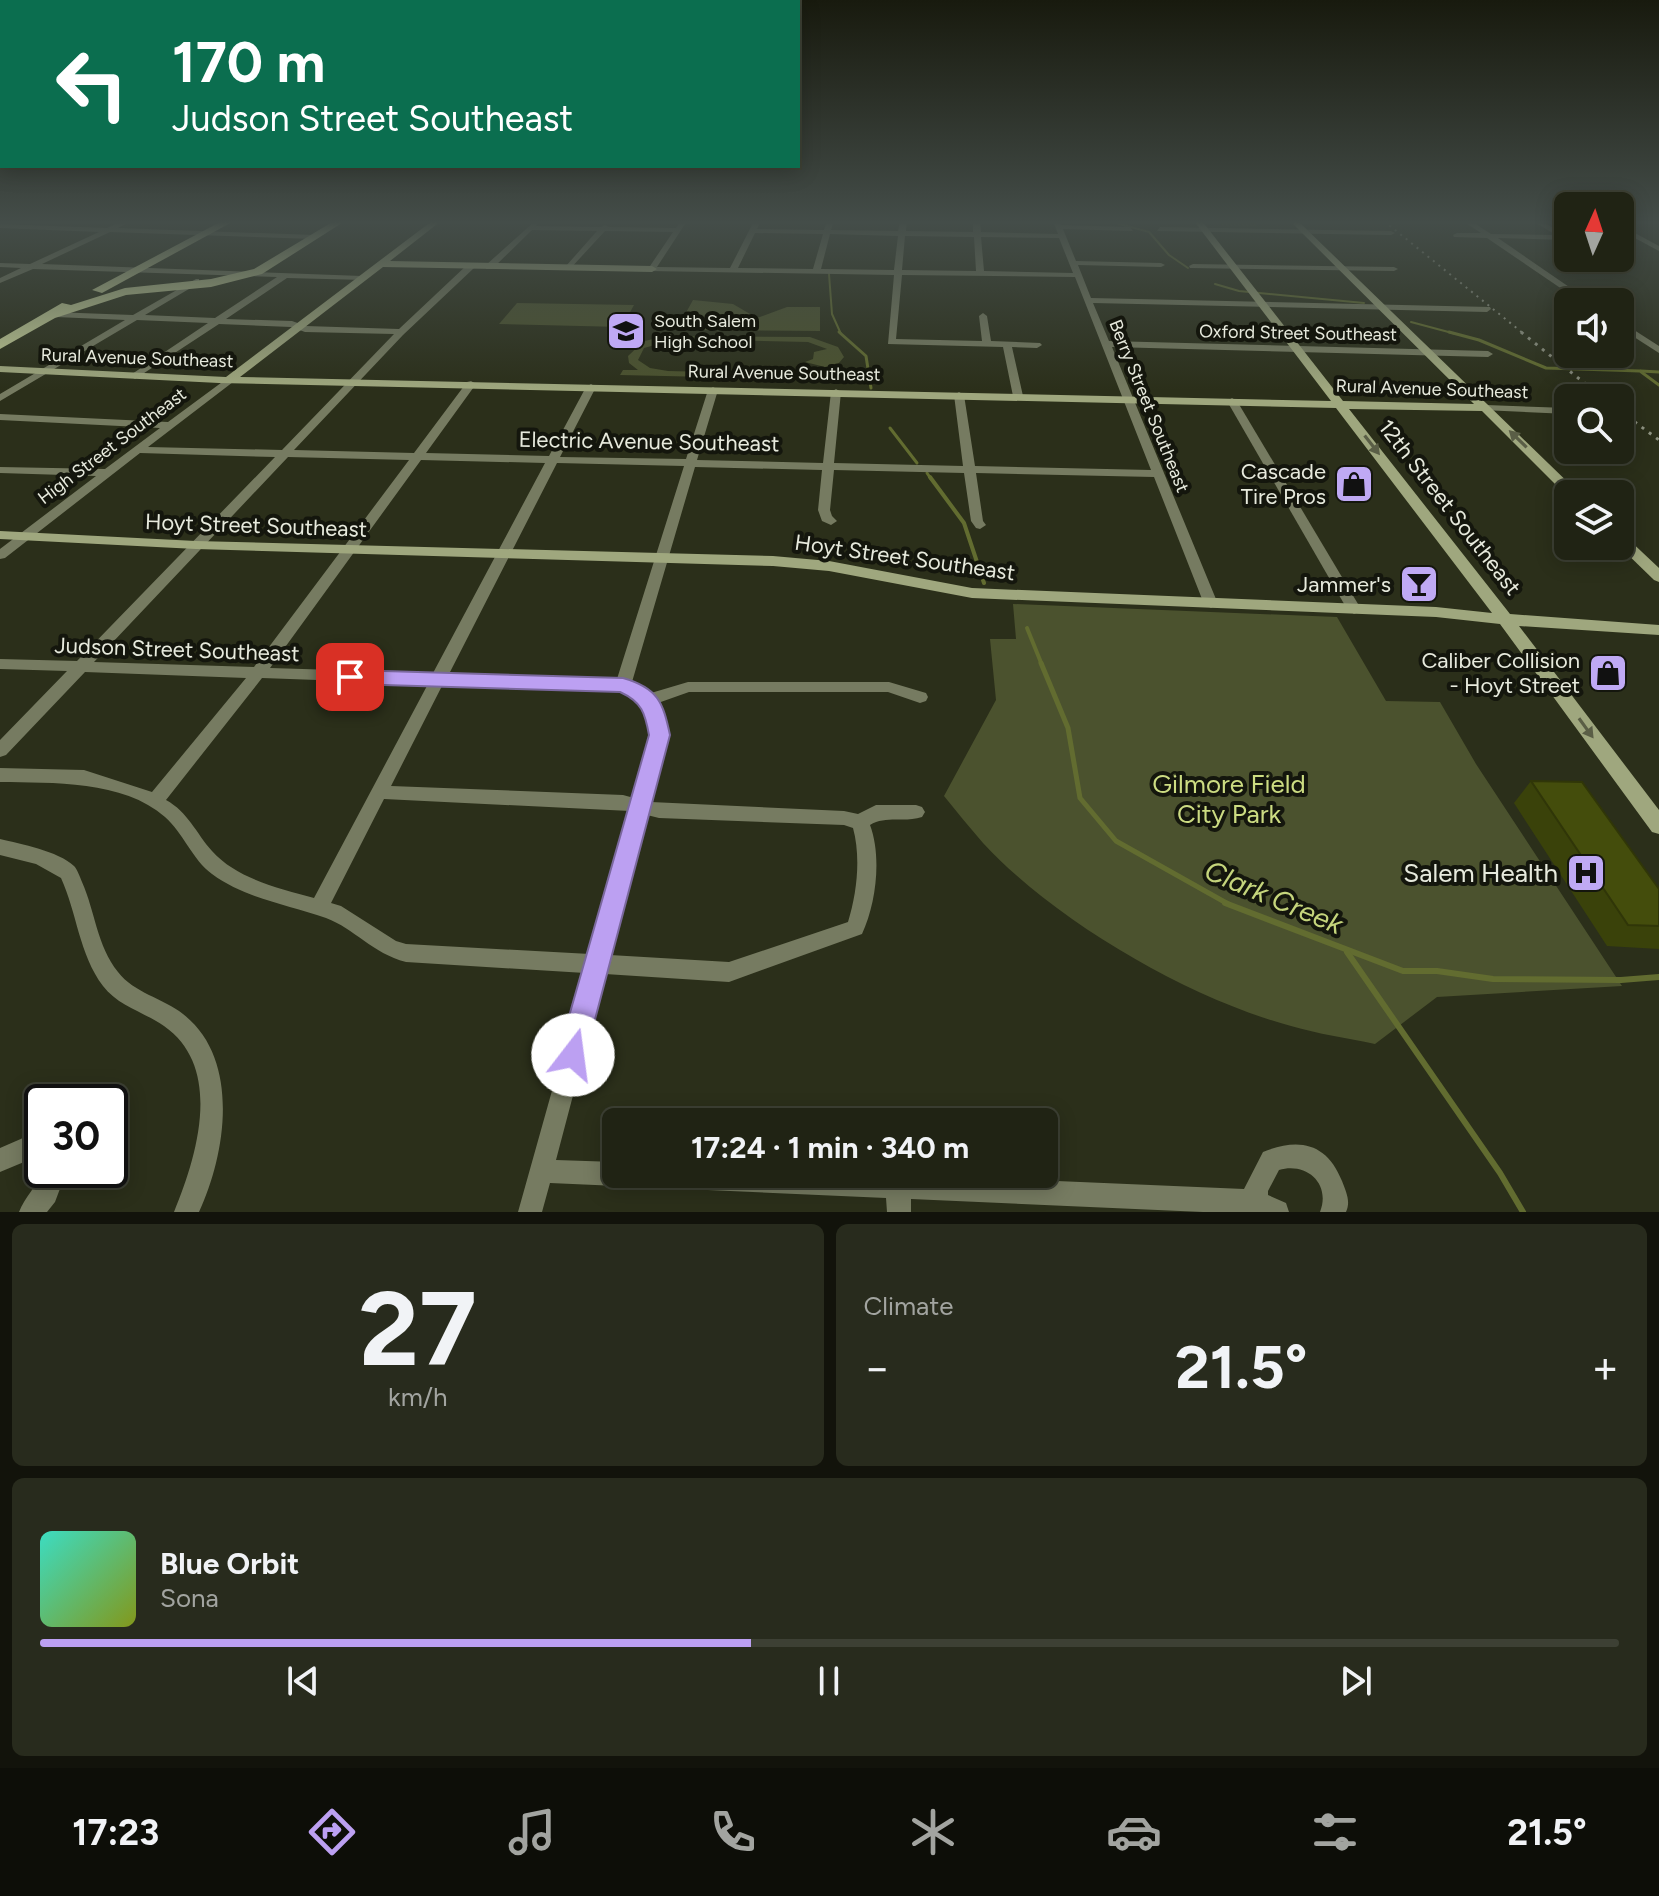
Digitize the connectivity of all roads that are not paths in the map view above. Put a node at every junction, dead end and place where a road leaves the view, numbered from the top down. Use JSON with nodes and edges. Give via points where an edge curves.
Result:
{"nodes":[{"id":1,"x":123,"y":278,"type":"edge"},
{"id":2,"x":202,"y":278,"type":"edge"},
{"id":3,"x":230,"y":278,"type":"edge"},
{"id":4,"x":280,"y":278,"type":"edge"},
{"id":5,"x":351,"y":278,"type":"edge"},
{"id":6,"x":362,"y":278,"type":"joint"},
{"id":7,"x":459,"y":278,"type":"edge"},
{"id":8,"x":897,"y":278,"type":"edge"},
{"id":9,"x":1079,"y":278,"type":"edge"},
{"id":10,"x":1242,"y":278,"type":"edge"},
{"id":11,"x":1353,"y":278,"type":"edge"},
{"id":12,"x":189,"y":285,"type":"junction"},
{"id":13,"x":1256,"y":296,"type":"junction"},
{"id":14,"x":1088,"y":300,"type":"junction"},
{"id":15,"x":1382,"y":307,"type":"junction"},
{"id":16,"x":1487,"y":309,"type":"dead end"},
{"id":17,"x":56,"y":314,"type":"junction"},
{"id":18,"x":983,"y":316,"type":"dead end"},
{"id":19,"x":137,"y":317,"type":"junction"},
{"id":20,"x":218,"y":320,"type":"junction"},
{"id":21,"x":299,"y":326,"type":"junction"},
{"id":22,"x":402,"y":332,"type":"junction"},
{"id":23,"x":1634,"y":333,"type":"edge"},
{"id":24,"x":987,"y":344,"type":"junction"},
{"id":25,"x":1007,"y":344,"type":"junction"},
{"id":26,"x":1107,"y":344,"type":"junction"},
{"id":27,"x":0,"y":345,"type":"edge"},
{"id":28,"x":1037,"y":345,"type":"dead end"},
{"id":29,"x":1297,"y":349,"type":"junction"},
{"id":30,"x":1659,"y":350,"type":"edge"},
{"id":31,"x":1428,"y":352,"type":"junction"},
{"id":32,"x":1488,"y":354,"type":"dead end"},
{"id":33,"x":0,"y":369,"type":"edge"},
{"id":34,"x":44,"y":372,"type":"junction"},
{"id":35,"x":135,"y":376,"type":"junction"},
{"id":36,"x":229,"y":380,"type":"junction"},
{"id":37,"x":354,"y":382,"type":"junction"},
{"id":38,"x":471,"y":384,"type":"junction"},
{"id":39,"x":591,"y":387,"type":"junction"},
{"id":40,"x":713,"y":390,"type":"junction"},
{"id":41,"x":836,"y":392,"type":"junction"},
{"id":42,"x":959,"y":395,"type":"junction"},
{"id":43,"x":1018,"y":396,"type":"junction"},
{"id":44,"x":0,"y":398,"type":"edge"},
{"id":45,"x":1128,"y":399,"type":"junction"},
{"id":46,"x":1232,"y":401,"type":"junction"},
{"id":47,"x":1341,"y":404,"type":"junction"},
{"id":48,"x":1486,"y":408,"type":"junction"},
{"id":49,"x":1554,"y":410,"type":"edge"},
{"id":50,"x":0,"y":417,"type":"edge"},
{"id":51,"x":169,"y":425,"type":"junction"},
{"id":52,"x":137,"y":450,"type":"junction"},
{"id":53,"x":285,"y":453,"type":"junction"},
{"id":54,"x":418,"y":456,"type":"junction"},
{"id":55,"x":555,"y":459,"type":"junction"},
{"id":56,"x":691,"y":463,"type":"junction"},
{"id":57,"x":829,"y":466,"type":"junction"},
{"id":58,"x":0,"y":470,"type":"edge"},
{"id":59,"x":968,"y":470,"type":"junction"},
{"id":60,"x":106,"y":473,"type":"junction"},
{"id":61,"x":1160,"y":474,"type":"junction"},
{"id":62,"x":1559,"y":480,"type":"edge"},
{"id":63,"x":831,"y":521,"type":"dead end"},
{"id":64,"x":980,"y":525,"type":"dead end"},
{"id":65,"x":0,"y":535,"type":"edge"},
{"id":66,"x":24,"y":537,"type":"junction"},
{"id":67,"x":196,"y":545,"type":"junction"},
{"id":68,"x":350,"y":549,"type":"junction"},
{"id":69,"x":1634,"y":553,"type":"edge"},
{"id":70,"x":505,"y":554,"type":"junction"},
{"id":71,"x":0,"y":555,"type":"edge"},
{"id":72,"x":662,"y":558,"type":"junction"},
{"id":73,"x":1659,"y":577,"type":"edge"},
{"id":74,"x":1211,"y":604,"type":"junction"},
{"id":75,"x":1354,"y":609,"type":"junction"},
{"id":76,"x":1506,"y":620,"type":"junction"},
{"id":77,"x":1659,"y":630,"type":"edge"},
{"id":78,"x":0,"y":664,"type":"edge"},
{"id":79,"x":81,"y":667,"type":"junction"},
{"id":80,"x":257,"y":674,"type":"junction"},
{"id":81,"x":440,"y":680,"type":"junction"},
{"id":82,"x":623,"y":685,"type":"junction"},
{"id":83,"x":920,"y":697,"type":"dead end"},
{"id":84,"x":648,"y":700,"type":"junction"},
{"id":85,"x":0,"y":751,"type":"edge"},
{"id":86,"x":0,"y":775,"type":"edge"},
{"id":87,"x":380,"y":792,"type":"junction"},
{"id":88,"x":155,"y":801,"type":"junction"},
{"id":89,"x":642,"y":807,"type":"junction"},
{"id":90,"x":916,"y":812,"type":"dead end"},
{"id":91,"x":860,"y":822,"type":"junction"},
{"id":92,"x":1659,"y":826,"type":"edge"},
{"id":93,"x":0,"y":847,"type":"edge"},
{"id":94,"x":319,"y":907,"type":"junction"},
{"id":95,"x":597,"y":967,"type":"junction"},
{"id":96,"x":24,"y":1150,"type":"edge"},
{"id":97,"x":0,"y":1160,"type":"edge"},
{"id":98,"x":541,"y":1171,"type":"junction"},
{"id":99,"x":602,"y":1174,"type":"edge"},
{"id":100,"x":48,"y":1188,"type":"edge"},
{"id":101,"x":898,"y":1188,"type":"edge"},
{"id":102,"x":918,"y":1188,"type":"edge"},
{"id":103,"x":1255,"y":1205,"type":"edge"},
{"id":104,"x":31,"y":1212,"type":"edge"},
{"id":105,"x":186,"y":1212,"type":"edge"},
{"id":106,"x":530,"y":1212,"type":"edge"},
{"id":107,"x":899,"y":1212,"type":"edge"},
{"id":108,"x":1332,"y":1212,"type":"edge"}],
"edges":[{"from":1,"to":17,"type":"main road"},
{"from":2,"to":12,"type":"street"},
{"from":3,"to":12,"type":"main road"},
{"from":4,"to":20,"type":"street"},
{"from":5,"to":6,"type":"street"},
{"from":6,"to":21,"type":"street","name":"High Street Southeast"},
{"from":7,"to":22,"type":"street"},
{"from":8,"to":24,"type":"street","via":[[891,342]]},
{"from":9,"to":14,"type":"street","name":"Berry Street Southeast"},
{"from":10,"to":13,"type":"street","name":"12th Street Southeast"},
{"from":11,"to":15,"type":"street"},
{"from":12,"to":17,"type":"main road","via":[[125,292]]},
{"from":12,"to":19,"type":"street"},
{"from":13,"to":14,"type":"street"},
{"from":13,"to":15,"type":"street"},
{"from":13,"to":29,"type":"street","name":"12th Street Southeast"},
{"from":14,"to":26,"type":"street","name":"Berry Street Southeast"},
{"from":15,"to":16,"type":"street"},
{"from":15,"to":31,"type":"street"},
{"from":17,"to":19,"type":"street"},
{"from":17,"to":27,"type":"main road"},
{"from":18,"to":24,"type":"street"},
{"from":19,"to":20,"type":"street"},
{"from":19,"to":34,"type":"street"},
{"from":20,"to":21,"type":"street"},
{"from":20,"to":35,"type":"street"},
{"from":21,"to":22,"type":"street"},
{"from":21,"to":36,"type":"street","name":"High Street Southeast"},
{"from":22,"to":37,"type":"street"},
{"from":23,"to":30,"type":"street"},
{"from":24,"to":25,"type":"street"},
{"from":25,"to":28,"type":"street"},
{"from":25,"to":43,"type":"street"},
{"from":26,"to":29,"type":"street","name":"Oxford Street Southeast"},
{"from":26,"to":45,"type":"street","name":"Berry Street Southeast"},
{"from":29,"to":31,"type":"street","name":"Oxford Street Southeast"},
{"from":29,"to":47,"type":"street","name":"12th Street Southeast"},
{"from":31,"to":32,"type":"street","name":"Oxford Street Southeast"},
{"from":31,"to":48,"type":"street"},
{"from":33,"to":34,"type":"street","name":"Rural Avenue Southeast"},
{"from":34,"to":35,"type":"street","name":"Rural Avenue Southeast"},
{"from":34,"to":44,"type":"street"},
{"from":35,"to":36,"type":"street","name":"Rural Avenue Southeast"},
{"from":36,"to":37,"type":"street","name":"Rural Avenue Southeast"},
{"from":36,"to":51,"type":"street","name":"High Street Southeast"},
{"from":37,"to":38,"type":"street","name":"Rural Avenue Southeast"},
{"from":37,"to":53,"type":"street"},
{"from":38,"to":39,"type":"street","name":"Rural Avenue Southeast"},
{"from":38,"to":54,"type":"street"},
{"from":39,"to":40,"type":"street","name":"Rural Avenue Southeast"},
{"from":39,"to":55,"type":"street"},
{"from":40,"to":41,"type":"street","name":"Rural Avenue Southeast"},
{"from":40,"to":56,"type":"street"},
{"from":41,"to":42,"type":"street","name":"Rural Avenue Southeast"},
{"from":41,"to":57,"type":"street"},
{"from":42,"to":43,"type":"street","name":"Rural Avenue Southeast"},
{"from":42,"to":59,"type":"street"},
{"from":43,"to":45,"type":"street","name":"Rural Avenue Southeast"},
{"from":45,"to":46,"type":"street","name":"Rural Avenue Southeast"},
{"from":45,"to":61,"type":"street","name":"Berry Street Southeast"},
{"from":46,"to":47,"type":"street","name":"Rural Avenue Southeast"},
{"from":46,"to":75,"type":"street"},
{"from":47,"to":48,"type":"street","name":"Rural Avenue Southeast"},
{"from":47,"to":76,"type":"street","name":"12th Street Southeast","one_way":true},
{"from":48,"to":49,"type":"street","name":"Rural Avenue Southeast"},
{"from":62,"to":48,"type":"street","one_way":true},
{"from":50,"to":51,"type":"street"},
{"from":51,"to":52,"type":"street","name":"High Street Southeast"},
{"from":52,"to":53,"type":"street","name":"Electric Avenue Southeast"},
{"from":52,"to":60,"type":"street","name":"High Street Southeast"},
{"from":53,"to":54,"type":"street","name":"Electric Avenue Southeast"},
{"from":53,"to":67,"type":"street"},
{"from":54,"to":55,"type":"street","name":"Electric Avenue Southeast"},
{"from":54,"to":68,"type":"street"},
{"from":55,"to":56,"type":"street","name":"Electric Avenue Southeast"},
{"from":55,"to":70,"type":"street"},
{"from":56,"to":57,"type":"street","name":"Electric Avenue Southeast"},
{"from":56,"to":72,"type":"street"},
{"from":57,"to":59,"type":"street","name":"Electric Avenue Southeast"},
{"from":57,"to":63,"type":"street","via":[[824,510]]},
{"from":58,"to":60,"type":"street"},
{"from":59,"to":61,"type":"street","name":"Electric Avenue Southeast"},
{"from":59,"to":64,"type":"street"},
{"from":60,"to":66,"type":"street","name":"High Street Southeast"},
{"from":61,"to":74,"type":"street","name":"Berry Street Southeast"},
{"from":65,"to":66,"type":"street","name":"Hoyt Street Southeast"},
{"from":66,"to":67,"type":"street","name":"Hoyt Street Southeast"},
{"from":66,"to":71,"type":"street","name":"High Street Southeast"},
{"from":67,"to":68,"type":"street","name":"Hoyt Street Southeast"},
{"from":67,"to":79,"type":"street"},
{"from":68,"to":70,"type":"street","name":"Hoyt Street Southeast"},
{"from":68,"to":80,"type":"street"},
{"from":69,"to":73,"type":"street"},
{"from":70,"to":72,"type":"street","name":"Hoyt Street Southeast"},
{"from":70,"to":81,"type":"street"},
{"from":72,"to":74,"type":"street","name":"Hoyt Street Southeast","via":[[817,565],[972,593]]},
{"from":72,"to":82,"type":"street"},
{"from":74,"to":75,"type":"street","name":"Hoyt Street Southeast"},
{"from":75,"to":76,"type":"street","name":"Hoyt Street Southeast"},
{"from":76,"to":77,"type":"street","name":"Hoyt Street Southeast"},
{"from":76,"to":92,"type":"street","name":"12th Street Southeast","one_way":true},
{"from":78,"to":79,"type":"street","name":"Judson Street Southeast"},
{"from":79,"to":80,"type":"street","name":"Judson Street Southeast"},
{"from":79,"to":85,"type":"street"},
{"from":80,"to":81,"type":"street","name":"Judson Street Southeast"},
{"from":80,"to":88,"type":"street"},
{"from":81,"to":82,"type":"street","name":"Judson Street Southeast"},
{"from":81,"to":87,"type":"street"},
{"from":82,"to":84,"type":"street","name":"Judson Street Southeast"},
{"from":83,"to":84,"type":"street","via":[[889,687],[688,687]]},
{"from":84,"to":89,"type":"street","via":[[658,713],[660,735]]},
{"from":86,"to":88,"type":"street","via":[[84,777]]},
{"from":87,"to":89,"type":"street"},
{"from":87,"to":94,"type":"street"},
{"from":88,"to":94,"type":"street","via":[[182,823],[220,869],[260,891]]},
{"from":89,"to":91,"type":"street"},
{"from":89,"to":95,"type":"street"},
{"from":90,"to":91,"type":"street","via":[[876,812]]},
{"from":91,"to":95,"type":"street","via":[[865,836],[863,908],[855,928],[729,972]]},
{"from":93,"to":105,"type":"street","via":[[40,857],[68,872],[110,979],[124,995],[184,1028],[199,1053],[208,1073],[209,1130]]},
{"from":94,"to":95,"type":"street","via":[[406,953]]},
{"from":95,"to":98,"type":"street"},
{"from":96,"to":97,"type":"street"},
{"from":98,"to":99,"type":"street"},
{"from":98,"to":106,"type":"street"},
{"from":100,"to":104,"type":"street"},
{"from":101,"to":107,"type":"street"},
{"from":102,"to":103,"type":"street"},
{"from":103,"to":108,"type":"street","via":[[1256,1190],[1271,1160],[1303,1155],[1320,1163],[1332,1183],[1337,1204]]}]}
